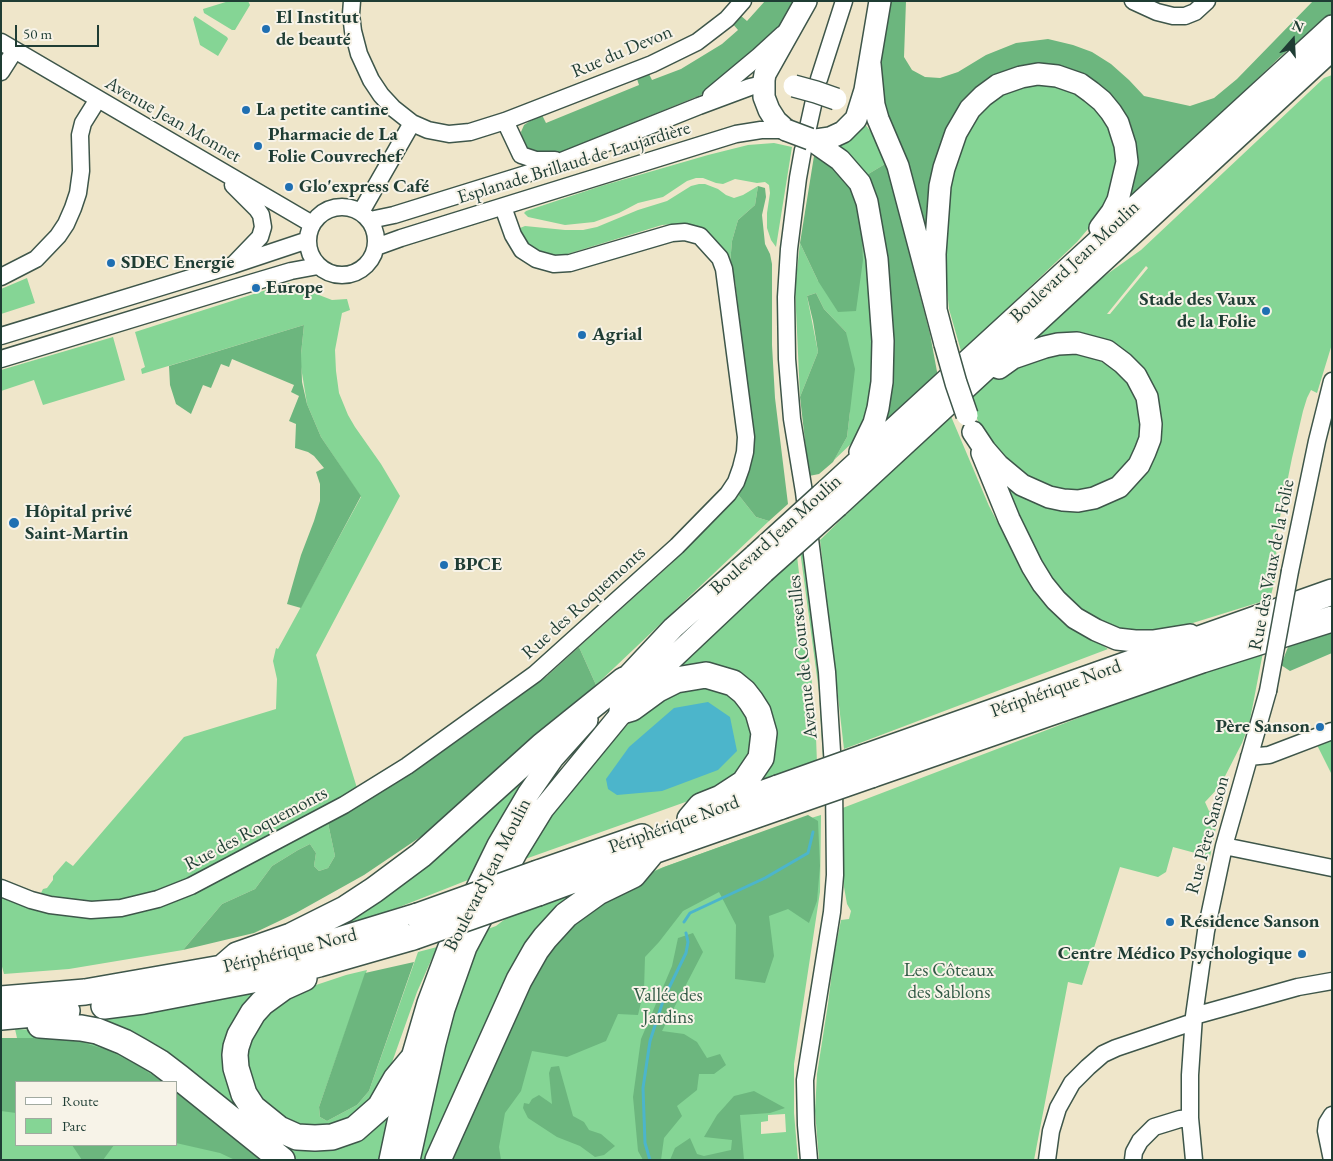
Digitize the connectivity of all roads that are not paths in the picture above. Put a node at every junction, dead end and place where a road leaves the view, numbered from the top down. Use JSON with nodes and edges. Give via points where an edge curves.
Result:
{"nodes":[{"id":1,"x":352,"y":1,"type":"edge"},
{"id":2,"x":743,"y":1,"type":"edge"},
{"id":3,"x":844,"y":1,"type":"edge"},
{"id":4,"x":880,"y":1,"type":"edge"},
{"id":5,"x":1133,"y":1,"type":"edge"},
{"id":6,"x":1208,"y":1,"type":"edge"},
{"id":7,"x":802,"y":8,"type":"edge"},
{"id":8,"x":1332,"y":26,"type":"edge"},
{"id":9,"x":8,"y":46,"type":"edge"},
{"id":10,"x":1332,"y":50,"type":"edge"},
{"id":11,"x":870,"y":64,"type":"junction"},
{"id":12,"x":1,"y":72,"type":"edge"},
{"id":13,"x":820,"y":79,"type":"dead end"},
{"id":14,"x":763,"y":84,"type":"junction"},
{"id":15,"x":815,"y":96,"type":"dead end"},
{"id":16,"x":98,"y":99,"type":"junction"},
{"id":17,"x":699,"y":106,"type":"junction"},
{"id":18,"x":859,"y":112,"type":"junction"},
{"id":19,"x":505,"y":121,"type":"junction"},
{"id":20,"x":412,"y":123,"type":"junction"},
{"id":21,"x":800,"y":136,"type":"junction"},
{"id":22,"x":888,"y":144,"type":"junction"},
{"id":23,"x":568,"y":159,"type":"junction"},
{"id":24,"x":223,"y":172,"type":"junction"},
{"id":25,"x":502,"y":206,"type":"junction"},
{"id":26,"x":365,"y":216,"type":"junction"},
{"id":27,"x":310,"y":232,"type":"junction"},
{"id":28,"x":376,"y":247,"type":"junction"},
{"id":29,"x":233,"y":265,"type":"junction"},
{"id":30,"x":1072,"y":265,"type":"junction"},
{"id":31,"x":318,"y":266,"type":"junction"},
{"id":32,"x":1,"y":277,"type":"edge"},
{"id":33,"x":936,"y":310,"type":"junction"},
{"id":34,"x":1,"y":336,"type":"edge"},
{"id":35,"x":1,"y":359,"type":"edge"},
{"id":36,"x":1332,"y":381,"type":"edge"},
{"id":37,"x":953,"y":399,"type":"junction"},
{"id":38,"x":970,"y":424,"type":"junction"},
{"id":39,"x":856,"y":461,"type":"junction"},
{"id":40,"x":759,"y":564,"type":"junction"},
{"id":41,"x":1332,"y":592,"type":"edge"},
{"id":42,"x":1332,"y":619,"type":"edge"},
{"id":43,"x":1215,"y":632,"type":"junction"},
{"id":44,"x":624,"y":680,"type":"junction"},
{"id":45,"x":622,"y":712,"type":"junction"},
{"id":46,"x":1332,"y":731,"type":"edge"},
{"id":47,"x":1250,"y":757,"type":"junction"},
{"id":48,"x":868,"y":766,"type":"junction"},
{"id":49,"x":780,"y":797,"type":"junction"},
{"id":50,"x":690,"y":819,"type":"junction"},
{"id":51,"x":1224,"y":846,"type":"junction"},
{"id":52,"x":653,"y":851,"type":"junction"},
{"id":53,"x":1332,"y":868,"type":"edge"},
{"id":54,"x":538,"y":883,"type":"junction"},
{"id":55,"x":1,"y":888,"type":"edge"},
{"id":56,"x":416,"y":926,"type":"junction"},
{"id":57,"x":336,"y":959,"type":"junction"},
{"id":58,"x":222,"y":968,"type":"junction"},
{"id":59,"x":1332,"y":981,"type":"edge"},
{"id":60,"x":1,"y":999,"type":"edge"},
{"id":61,"x":1,"y":1017,"type":"edge"},
{"id":62,"x":1194,"y":1019,"type":"junction"},
{"id":63,"x":411,"y":1061,"type":"junction"},
{"id":64,"x":1332,"y":1115,"type":"edge"},
{"id":65,"x":1190,"y":1118,"type":"junction"},
{"id":66,"x":282,"y":1160,"type":"edge"},
{"id":67,"x":390,"y":1160,"type":"edge"},
{"id":68,"x":409,"y":1160,"type":"edge"},
{"id":69,"x":438,"y":1160,"type":"edge"},
{"id":70,"x":809,"y":1160,"type":"edge"},
{"id":71,"x":1047,"y":1160,"type":"edge"},
{"id":72,"x":1133,"y":1160,"type":"edge"},
{"id":73,"x":1194,"y":1160,"type":"edge"},
{"id":74,"x":1332,"y":1160,"type":"edge"}],
"edges":[{"from":1,"to":20,"type":"street","name":"Rue du Devon","via":[[353,31],[362,63],[382,95]]},
{"from":2,"to":19,"type":"street","name":"Rue du Devon","via":[[727,19],[697,42],[652,64]]},
{"from":3,"to":13,"type":"street"},
{"from":4,"to":11,"type":"main road"},
{"from":5,"to":6,"type":"street","via":[[1157,12],[1185,16]]},
{"from":7,"to":14,"type":"main road","via":[[765,74]]},
{"from":7,"to":17,"type":"street","via":[[777,40]]},
{"from":8,"to":30,"type":"main road","name":"Boulevard Jean Moulin"},
{"from":9,"to":12,"type":"street","name":"Avenue Jean Monnet"},
{"from":9,"to":16,"type":"street","name":"Avenue Jean Monnet"},
{"from":10,"to":37,"type":"main road"},
{"from":11,"to":18,"type":"main road"},
{"from":11,"to":22,"type":"main road","via":[[874,105]]},
{"from":14,"to":17,"type":"street","name":"Esplanade Brillaud de Laujardière"},
{"from":14,"to":18,"type":"main road","bridge":true,"via":[[777,83],[816,92]]},
{"from":14,"to":21,"type":"main road","via":[[768,110]]},
{"from":15,"to":21,"type":"street","name":"Avenue de Courseulles"},
{"from":16,"to":24,"type":"street","name":"Avenue Jean Monnet"},
{"from":16,"to":32,"type":"street","via":[[83,123],[78,193],[66,224],[36,259]]},
{"from":17,"to":23,"type":"street","name":"Esplanade Brillaud de Laujardière"},
{"from":18,"to":21,"type":"main road","via":[[850,126],[830,138]]},
{"from":18,"to":22,"type":"main road"},
{"from":19,"to":20,"type":"street","name":"Rue du Devon","via":[[470,132],[449,134]]},
{"from":19,"to":23,"type":"street","via":[[521,155],[536,160]]},
{"from":20,"to":26,"type":"street"},
{"from":21,"to":25,"type":"street","name":"Esplanade Brillaud de Laujardière","via":[[756,131],[736,134]]},
{"from":21,"to":39,"type":"main road","via":[[840,160],[860,183],[867,202],[877,258],[883,341],[882,382],[874,423]]},
{"from":21,"to":70,"type":"street","name":"Avenue de Courseulles","via":[[788,257],[787,359],[792,419],[827,672],[834,784],[835,875],[805,1080]]},
{"from":22,"to":33,"type":"main road","via":[[898,166]]},
{"from":23,"to":26,"type":"street","name":"Esplanade Brillaud de Laujardière","via":[[394,215]]},
{"from":24,"to":27,"type":"street","name":"Avenue Jean Monnet"},
{"from":24,"to":29,"type":"street","via":[[257,209],[263,227],[260,237]]},
{"from":25,"to":28,"type":"street","name":"Esplanade Brillaud de Laujardière"},
{"from":25,"to":55,"type":"street","name":"Rue des Roquemonts","via":[[522,250],[536,259],[554,264],[570,263],[672,232],[700,236],[720,258],[746,437],[741,468],[728,494],[678,546],[535,674],[407,766],[327,814],[191,886],[122,908],[91,910],[50,905]]},
{"from":26,"to":27,"type":"street","via":[[343,207],[334,208],[325,211]]},
{"from":26,"to":28,"type":"street","via":[[376,232]]},
{"from":27,"to":29,"type":"street"},
{"from":27,"to":31,"type":"street","via":[[309,250]]},
{"from":28,"to":31,"type":"street","via":[[368,265],[351,275],[332,274]]},
{"from":29,"to":34,"type":"street"},
{"from":30,"to":33,"type":"main road","via":[[1118,200],[1127,162],[1125,144],[1111,112],[1102,100],[1085,88],[1057,76],[1038,74],[1021,77],[998,85],[983,96],[970,109],[956,133],[940,186],[935,254]]},
{"from":30,"to":39,"type":"main road","name":"Boulevard Jean Moulin"},
{"from":31,"to":35,"type":"street","via":[[291,271]]},
{"from":33,"to":38,"type":"main road","bridge":true},
{"from":36,"to":47,"type":"street","name":"Rue des Vaux de la Folie","bridge":true,"via":[[1317,440],[1268,691]]},
{"from":37,"to":38,"type":"main road","via":[[1013,358],[1045,347],[1077,343],[1107,352],[1136,376],[1147,397],[1151,424],[1150,439],[1139,465],[1119,487],[1078,501],[1049,497],[1022,485],[998,466]]},
{"from":37,"to":40,"type":"main road","bridge":true,"via":[[838,506]]},
{"from":38,"to":43,"type":"main road","via":[[1032,566],[1056,600],[1076,618],[1096,630],[1135,641]]},
{"from":39,"to":40,"type":"main road","name":"Boulevard Jean Moulin","bridge":true,"via":[[821,494]]},
{"from":40,"to":44,"type":"main road","name":"Boulevard Jean Moulin","via":[[673,628]]},
{"from":40,"to":45,"type":"main road","name":"Boulevard Jean Moulin"},
{"from":41,"to":43,"type":"highway","name":"Périphérique Nord"},
{"from":42,"to":48,"type":"highway","name":"Périphérique Nord"},
{"from":43,"to":48,"type":"highway","name":"Périphérique Nord"},
{"from":44,"to":58,"type":"highway","via":[[542,746],[393,877],[345,909],[291,936],[237,955]]},
{"from":44,"to":63,"type":"main road","name":"Boulevard Jean Moulin","via":[[553,758],[498,846],[452,939]]},
{"from":45,"to":50,"type":"highway","via":[[676,680],[706,674],[733,683],[751,701],[762,724],[764,742],[761,758],[744,783],[701,806]]},
{"from":45,"to":68,"type":"main road","name":"Boulevard Jean Moulin","via":[[543,809],[466,947],[424,1087]]},
{"from":46,"to":47,"type":"street","name":"Rue Père Sanson","via":[[1269,755]]},
{"from":47,"to":51,"type":"street","name":"Rue Père Sanson"},
{"from":48,"to":49,"type":"highway","name":"Périphérique Nord","bridge":true},
{"from":49,"to":50,"type":"highway","name":"Périphérique Nord"},
{"from":49,"to":52,"type":"highway","name":"Périphérique Nord"},
{"from":50,"to":54,"type":"highway","name":"Périphérique Nord"},
{"from":51,"to":53,"type":"street"},
{"from":51,"to":62,"type":"street","name":"Rue Père Sanson","via":[[1206,931]]},
{"from":52,"to":54,"type":"highway","name":"Périphérique Nord"},
{"from":52,"to":69,"type":"highway","via":[[633,875],[578,905],[545,938],[519,980]]},
{"from":54,"to":56,"type":"highway","name":"Périphérique Nord","bridge":true},
{"from":56,"to":57,"type":"highway","name":"Périphérique Nord"},
{"from":56,"to":58,"type":"highway","name":"Périphérique Nord"},
{"from":57,"to":61,"type":"highway","name":"Périphérique Nord","via":[[263,978],[144,1001]]},
{"from":57,"to":63,"type":"highway","via":[[322,973],[284,987],[262,1003],[240,1035],[235,1055],[236,1068],[240,1085],[253,1108],[288,1134],[315,1138],[344,1134],[355,1129],[380,1107]]},
{"from":58,"to":60,"type":"highway","name":"Périphérique Nord","via":[[85,992]]},
{"from":59,"to":62,"type":"street","via":[[1264,995]]},
{"from":61,"to":66,"type":"highway","via":[[29,1024],[97,1031],[124,1042],[166,1068]]},
{"from":62,"to":65,"type":"street","name":"Rue Père Sanson"},
{"from":62,"to":71,"type":"street","via":[[1116,1048],[1088,1067],[1072,1083],[1058,1108]]},
{"from":63,"to":67,"type":"main road","name":"Boulevard Jean Moulin"},
{"from":64,"to":74,"type":"street","via":[[1326,1131]]},
{"from":65,"to":72,"type":"street","via":[[1154,1127],[1140,1141]]},
{"from":65,"to":73,"type":"street","name":"Rue Père Sanson"}]}
